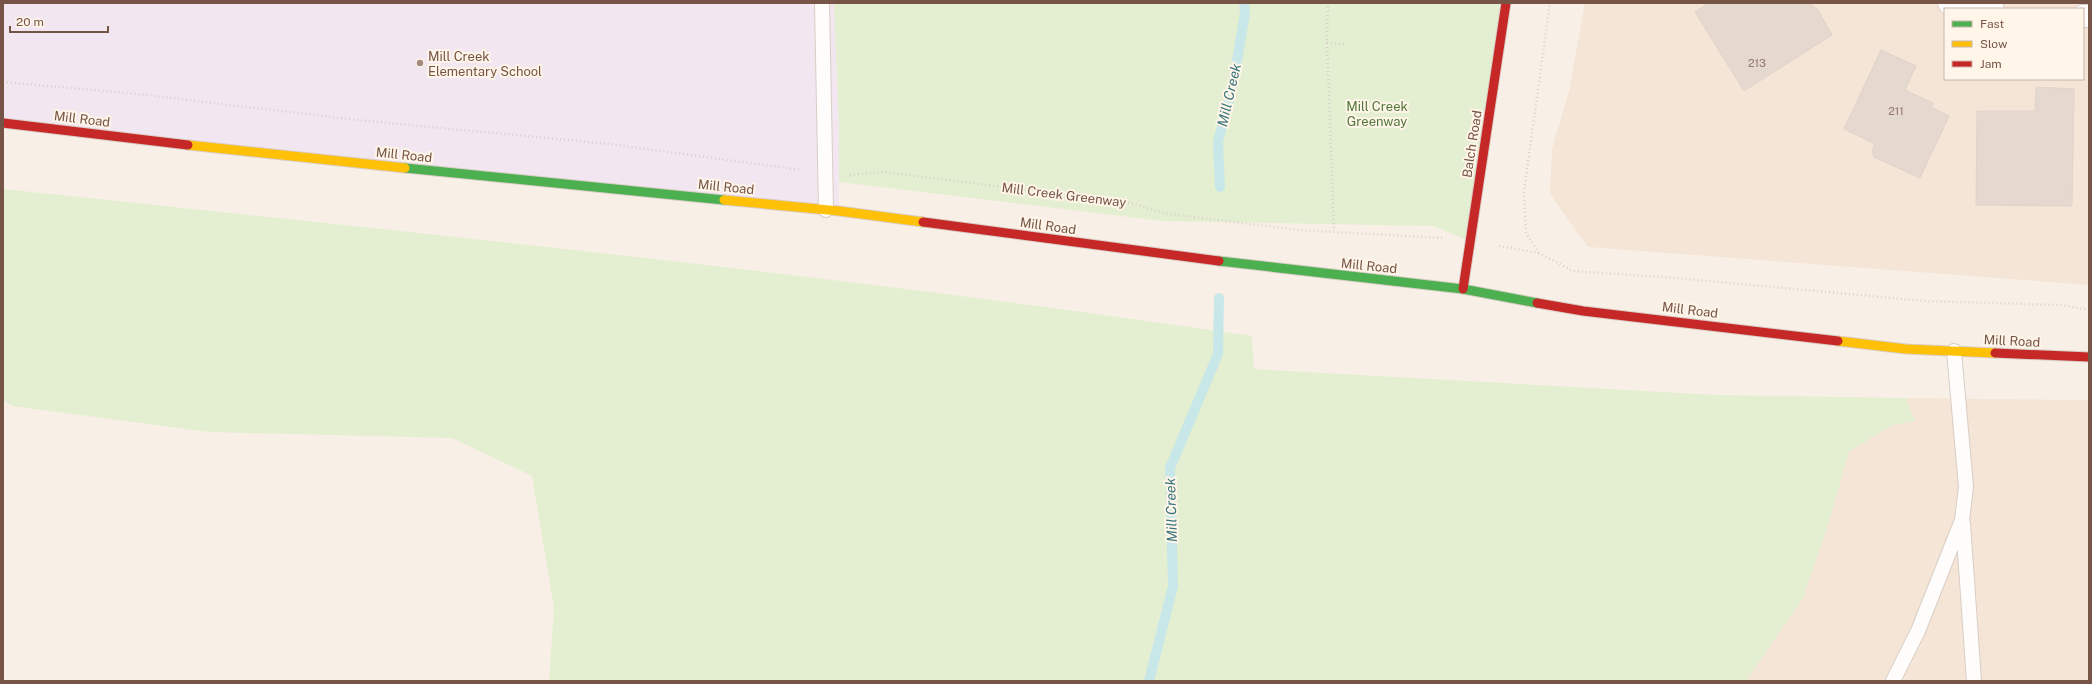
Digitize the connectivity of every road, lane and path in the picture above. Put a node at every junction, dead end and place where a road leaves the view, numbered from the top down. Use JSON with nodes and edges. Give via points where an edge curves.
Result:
{"nodes":[{"id":1,"x":822,"y":3,"type":"edge"},
{"id":2,"x":1328,"y":3,"type":"edge"},
{"id":3,"x":1506,"y":3,"type":"edge"},
{"id":4,"x":1550,"y":3,"type":"edge"},
{"id":5,"x":1949,"y":3,"type":"edge"},
{"id":6,"x":1986,"y":8,"type":"edge"},
{"id":7,"x":1327,"y":43,"type":"junction"},
{"id":8,"x":1347,"y":44,"type":"dead end"},
{"id":9,"x":3,"y":82,"type":"edge"},
{"id":10,"x":3,"y":123,"type":"edge"},
{"id":11,"x":756,"y":165,"type":"dead end"},
{"id":12,"x":852,"y":175,"type":"dead end"},
{"id":13,"x":826,"y":210,"type":"junction"},
{"id":14,"x":1334,"y":232,"type":"junction"},
{"id":15,"x":1428,"y":236,"type":"dead end"},
{"id":16,"x":1517,"y":249,"type":"dead end"},
{"id":17,"x":1539,"y":253,"type":"junction"},
{"id":18,"x":1464,"y":289,"type":"junction"},
{"id":19,"x":2089,"y":310,"type":"edge"},
{"id":20,"x":1954,"y":351,"type":"junction"},
{"id":21,"x":2089,"y":357,"type":"edge"},
{"id":22,"x":1962,"y":520,"type":"junction"},
{"id":23,"x":1893,"y":681,"type":"edge"},
{"id":24,"x":1974,"y":681,"type":"edge"}],
"edges":[{"from":1,"to":13,"type":"lane"},
{"from":2,"to":7,"type":"path"},
{"from":3,"to":18,"type":"street","name":"Balch Road"},
{"from":4,"to":17,"type":"path","via":[[1524,191],[1526,233]]},
{"from":5,"to":6,"type":"street"},
{"from":7,"to":8,"type":"path"},
{"from":7,"to":14,"type":"path"},
{"from":9,"to":11,"type":"path","via":[[610,144]]},
{"from":10,"to":13,"type":"street","name":"Mill Road","via":[[270,155]]},
{"from":12,"to":14,"type":"path","name":"Mill Creek Greenway","via":[[890,173],[1135,204],[1162,212],[1298,230]]},
{"from":13,"to":18,"type":"street","name":"Mill Road","via":[[1153,254]]},
{"from":14,"to":15,"type":"path","name":"Mill Creek Greenway"},
{"from":16,"to":17,"type":"path"},
{"from":17,"to":19,"type":"path","via":[[1573,271],[1707,280],[1924,301],[2061,305]]},
{"from":18,"to":20,"type":"street","name":"Mill Road","via":[[1583,311],[1906,349]]},
{"from":20,"to":21,"type":"street","name":"Mill Road"},
{"from":20,"to":22,"type":"lane","via":[[1966,487]]},
{"from":22,"to":23,"type":"lane","via":[[1918,631]]},
{"from":22,"to":24,"type":"lane"}]}
